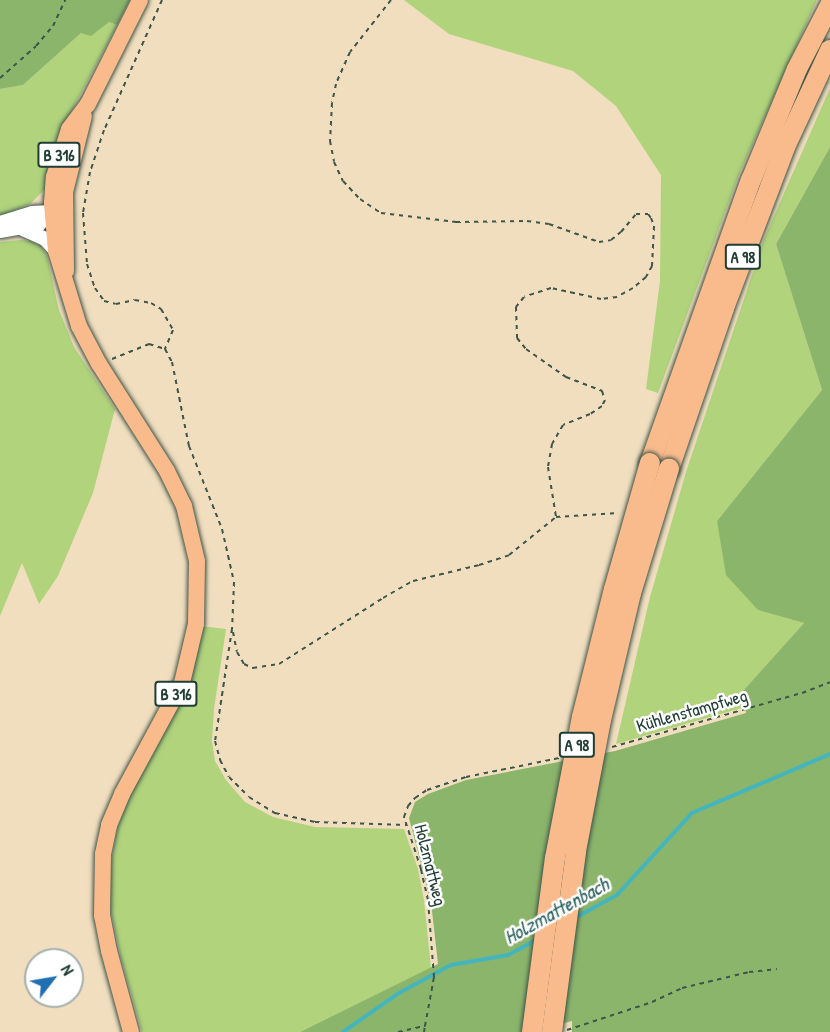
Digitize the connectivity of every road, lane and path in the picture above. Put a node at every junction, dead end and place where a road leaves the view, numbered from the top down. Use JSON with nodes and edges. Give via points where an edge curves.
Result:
{"nodes":[{"id":1,"x":65,"y":0,"type":"edge"},
{"id":2,"x":140,"y":0,"type":"edge"},
{"id":3,"x":162,"y":0,"type":"edge"},
{"id":4,"x":391,"y":0,"type":"edge"},
{"id":5,"x":830,"y":5,"type":"edge"},
{"id":6,"x":830,"y":50,"type":"edge"},
{"id":7,"x":0,"y":78,"type":"edge"},
{"id":8,"x":87,"y":104,"type":"junction"},
{"id":9,"x":65,"y":192,"type":"junction"},
{"id":10,"x":52,"y":212,"type":"junction"},
{"id":11,"x":0,"y":223,"type":"edge"},
{"id":12,"x":23,"y":229,"type":"junction"},
{"id":13,"x":0,"y":231,"type":"edge"},
{"id":14,"x":56,"y":250,"type":"junction"},
{"id":15,"x":64,"y":279,"type":"junction"},
{"id":16,"x":165,"y":349,"type":"junction"},
{"id":17,"x":99,"y":364,"type":"junction"},
{"id":18,"x":618,"y":513,"type":"dead end"},
{"id":19,"x":556,"y":517,"type":"junction"},
{"id":20,"x":232,"y":629,"type":"junction"},
{"id":21,"x":830,"y":682,"type":"edge"},
{"id":22,"x":602,"y":749,"type":"dead end"},
{"id":23,"x":569,"y":756,"type":"dead end"},
{"id":24,"x":406,"y":825,"type":"junction"},
{"id":25,"x":777,"y":969,"type":"dead end"},
{"id":26,"x":425,"y":1026,"type":"junction"},
{"id":27,"x":573,"y":1029,"type":"dead end"},
{"id":28,"x":131,"y":1032,"type":"edge"},
{"id":29,"x":398,"y":1032,"type":"edge"},
{"id":30,"x":424,"y":1032,"type":"edge"},
{"id":31,"x":532,"y":1032,"type":"edge"},
{"id":32,"x":552,"y":1032,"type":"edge"}],
"edges":[{"from":1,"to":7,"type":"path","via":[[48,33]]},
{"from":2,"to":8,"type":"main road","number":"B 316"},
{"from":3,"to":16,"type":"path","via":[[104,129],[90,172],[83,213],[87,264],[95,288],[104,301],[116,304],[135,300],[161,309],[173,330]]},
{"from":4,"to":19,"type":"path","via":[[350,52],[332,103],[330,141],[334,162],[343,181],[360,199],[381,213],[456,222],[549,224],[599,242],[611,240],[636,214],[648,214],[654,226],[652,266],[633,288],[601,299],[551,288],[524,297],[516,307],[517,338],[526,349],[566,377],[602,391],[606,400],[590,414],[563,425],[552,444],[548,467]]},
{"from":5,"to":31,"type":"highway","number":"A 98","bridge":true,"via":[[797,69],[751,180],[650,463],[582,717],[555,858]]},
{"from":6,"to":32,"type":"highway","number":"A 98","bridge":true,"via":[[785,147],[704,362],[631,593],[576,851]]},
{"from":8,"to":9,"type":"main road","number":"B 316"},
{"from":8,"to":10,"type":"main road","number":"B 316","via":[[63,144],[54,177]]},
{"from":9,"to":10,"type":"main road"},
{"from":9,"to":15,"type":"main road","number":"B 316","via":[[68,255]]},
{"from":10,"to":11,"type":"street","via":[[32,213]]},
{"from":10,"to":12,"type":"street","via":[[39,224]]},
{"from":10,"to":14,"type":"main road","number":"B 316"},
{"from":12,"to":13,"type":"street"},
{"from":12,"to":14,"type":"street","via":[[45,239]]},
{"from":14,"to":15,"type":"main road","number":"B 316"},
{"from":15,"to":17,"type":"main road","number":"B 316","via":[[77,320]]},
{"from":16,"to":17,"type":"path","via":[[149,344]]},
{"from":16,"to":20,"type":"path","via":[[172,362],[189,446],[222,529],[234,582]]},
{"from":17,"to":28,"type":"main road","number":"B 316","via":[[184,506],[197,561],[194,634],[182,683],[122,794],[109,825],[103,854],[102,916]]},
{"from":18,"to":19,"type":"path"},
{"from":19,"to":20,"type":"path","via":[[509,555],[413,581],[279,664],[253,668],[244,664]]},
{"from":20,"to":24,"type":"path","via":[[215,741],[229,777],[249,797],[274,813],[315,822]]},
{"from":21,"to":22,"type":"path","name":"Kühlenstampfweg"},
{"from":23,"to":24,"type":"path","name":"Holzmattweg","via":[[466,777],[427,790],[408,806]]},
{"from":24,"to":26,"type":"path","name":"Holzmattweg","via":[[428,900],[434,977]]},
{"from":25,"to":27,"type":"path","via":[[682,988]]},
{"from":26,"to":29,"type":"path"},
{"from":26,"to":30,"type":"path","name":"Holzmattweg"}]}
